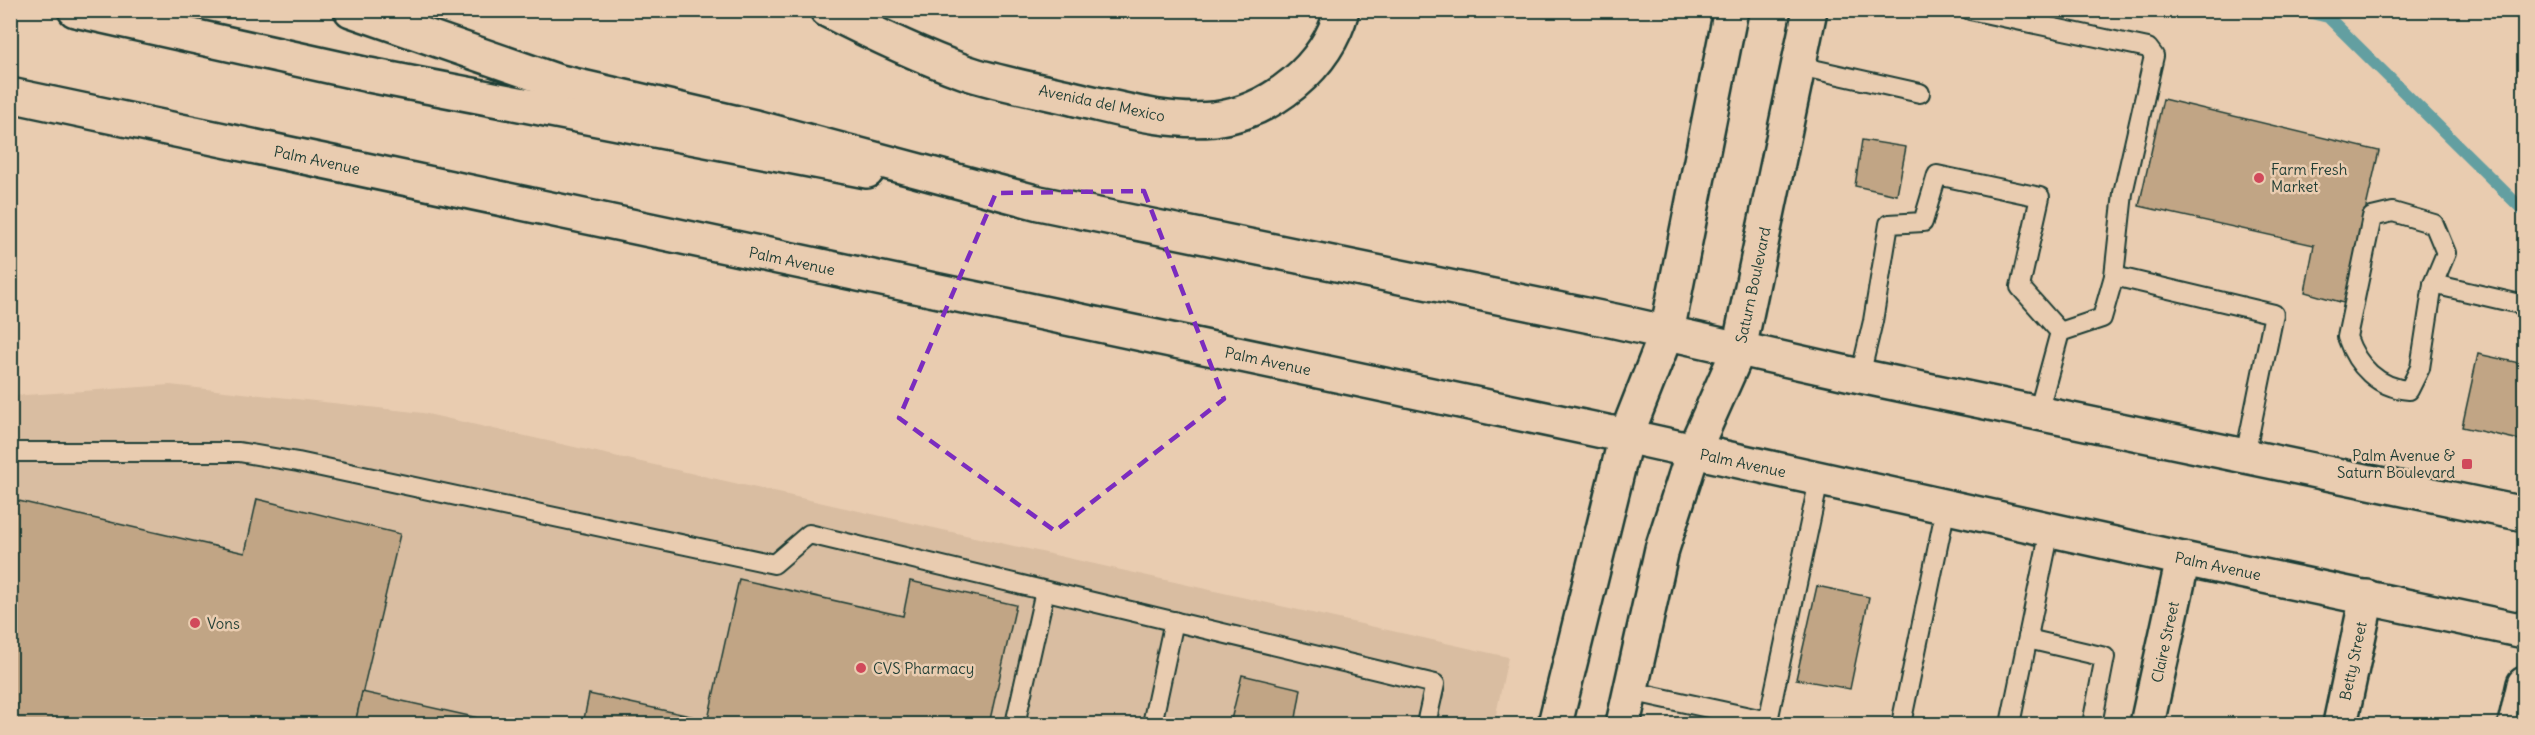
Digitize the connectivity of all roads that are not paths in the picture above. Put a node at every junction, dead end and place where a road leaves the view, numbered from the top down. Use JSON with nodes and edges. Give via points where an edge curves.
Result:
{"nodes":[{"id":1,"x":75,"y":10,"type":"edge"},
{"id":2,"x":828,"y":10,"type":"edge"},
{"id":3,"x":1342,"y":10,"type":"edge"},
{"id":4,"x":1731,"y":10,"type":"edge"},
{"id":5,"x":1810,"y":10,"type":"edge"},
{"id":6,"x":1970,"y":10,"type":"edge"},
{"id":7,"x":363,"y":13,"type":"edge"},
{"id":8,"x":1799,"y":66,"type":"junction"},
{"id":9,"x":1920,"y":93,"type":"dead end"},
{"id":10,"x":10,"y":94,"type":"edge"},
{"id":11,"x":1039,"y":203,"type":"junction"},
{"id":12,"x":2114,"y":276,"type":"junction"},
{"id":13,"x":2433,"y":284,"type":"junction"},
{"id":14,"x":2524,"y":305,"type":"edge"},
{"id":15,"x":1667,"y":332,"type":"junction"},
{"id":16,"x":2061,"y":332,"type":"junction"},
{"id":17,"x":1739,"y":349,"type":"junction"},
{"id":18,"x":1860,"y":376,"type":"junction"},
{"id":19,"x":2038,"y":413,"type":"junction"},
{"id":20,"x":1626,"y":436,"type":"junction"},
{"id":21,"x":10,"y":452,"type":"edge"},
{"id":22,"x":1693,"y":452,"type":"junction"},
{"id":23,"x":2245,"y":456,"type":"junction"},
{"id":24,"x":1819,"y":480,"type":"junction"},
{"id":25,"x":1946,"y":507,"type":"junction"},
{"id":26,"x":2524,"y":514,"type":"edge"},
{"id":27,"x":2050,"y":530,"type":"junction"},
{"id":28,"x":2183,"y":559,"type":"junction"},
{"id":29,"x":1045,"y":591,"type":"junction"},
{"id":30,"x":2367,"y":597,"type":"junction"},
{"id":31,"x":1174,"y":621,"type":"junction"},
{"id":32,"x":2524,"y":631,"type":"edge"},
{"id":33,"x":2028,"y":639,"type":"junction"},
{"id":34,"x":2524,"y":684,"type":"edge"},
{"id":35,"x":1630,"y":691,"type":"junction"},
{"id":36,"x":1015,"y":724,"type":"edge"},
{"id":37,"x":1152,"y":724,"type":"edge"},
{"id":38,"x":1426,"y":724,"type":"edge"},
{"id":39,"x":1555,"y":724,"type":"edge"},
{"id":40,"x":1623,"y":724,"type":"edge"},
{"id":41,"x":1901,"y":724,"type":"edge"},
{"id":42,"x":2010,"y":724,"type":"edge"},
{"id":43,"x":2092,"y":724,"type":"edge"},
{"id":44,"x":2147,"y":724,"type":"edge"},
{"id":45,"x":2340,"y":724,"type":"edge"},
{"id":46,"x":2516,"y":724,"type":"edge"}],
"edges":[{"from":1,"to":11,"type":"main road","via":[[369,75]]},
{"from":2,"to":3,"type":"main road","name":"Avenida del Mexico","via":[[966,72],[1148,116],[1189,120],[1242,112],[1288,88],[1326,46]]},
{"from":4,"to":15,"type":"main road"},
{"from":5,"to":8,"type":"main road","name":"Saturn Boulevard"},
{"from":6,"to":12,"type":"lane","via":[[2148,48],[2154,56],[2123,193]]},
{"from":7,"to":11,"type":"main road","via":[[556,81],[755,127]]},
{"from":8,"to":9,"type":"lane"},
{"from":8,"to":17,"type":"main road","name":"Saturn Boulevard"},
{"from":10,"to":20,"type":"main road","name":"Palm Avenue"},
{"from":11,"to":15,"type":"main road"},
{"from":12,"to":16,"type":"lane","via":[[2102,318]]},
{"from":12,"to":23,"type":"lane","via":[[2274,314]]},
{"from":13,"to":13,"type":"lane","via":[[2420,368],[2409,390],[2391,388],[2370,374],[2352,351],[2347,337],[2372,217],[2393,212],[2434,224],[2446,253]]},
{"from":13,"to":14,"type":"lane"},
{"from":15,"to":17,"type":"main road"},
{"from":15,"to":20,"type":"main road"},
{"from":16,"to":18,"type":"lane","via":[[2020,287],[2040,197],[1937,175],[1923,222],[1889,224]]},
{"from":16,"to":19,"type":"lane"},
{"from":17,"to":18,"type":"main road"},
{"from":17,"to":22,"type":"main road","name":"Saturn Boulevard"},
{"from":18,"to":19,"type":"main road"},
{"from":19,"to":23,"type":"main road"},
{"from":20,"to":22,"type":"main road","name":"Palm Avenue"},
{"from":20,"to":39,"type":"main road"},
{"from":21,"to":29,"type":"lane","via":[[239,452],[774,564],[809,534]]},
{"from":22,"to":24,"type":"main road","name":"Palm Avenue"},
{"from":22,"to":35,"type":"main road","name":"Saturn Boulevard","via":[[1662,549]]},
{"from":23,"to":26,"type":"main road"},
{"from":24,"to":25,"type":"main road","name":"Palm Avenue"},
{"from":24,"to":35,"type":"lane","via":[[1768,721]]},
{"from":25,"to":27,"type":"main road","name":"Palm Avenue"},
{"from":25,"to":41,"type":"lane"},
{"from":27,"to":28,"type":"main road","name":"Palm Avenue"},
{"from":27,"to":33,"type":"lane"},
{"from":28,"to":30,"type":"main road","name":"Palm Avenue"},
{"from":28,"to":44,"type":"main road","name":"Claire Street"},
{"from":29,"to":31,"type":"lane"},
{"from":29,"to":36,"type":"lane"},
{"from":30,"to":32,"type":"main road","name":"Palm Avenue"},
{"from":30,"to":45,"type":"main road","name":"Betty Street"},
{"from":31,"to":37,"type":"lane"},
{"from":31,"to":38,"type":"lane","via":[[1435,684]]},
{"from":33,"to":42,"type":"lane"},
{"from":33,"to":43,"type":"lane","via":[[2105,657]]},
{"from":34,"to":46,"type":"main road"},
{"from":35,"to":40,"type":"main road","name":"Saturn Boulevard"}]}
